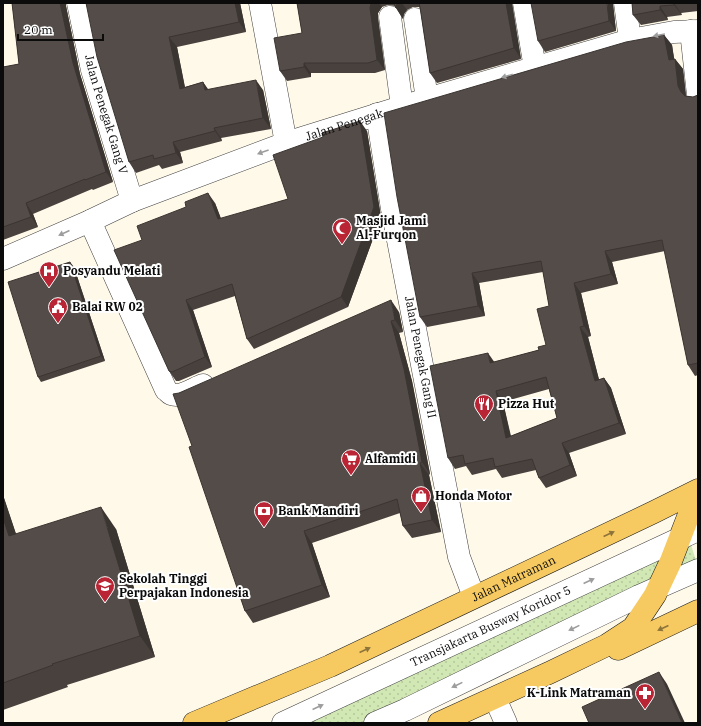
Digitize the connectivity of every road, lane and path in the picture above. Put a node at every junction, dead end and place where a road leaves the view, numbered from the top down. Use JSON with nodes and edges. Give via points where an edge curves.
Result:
{"nodes":[{"id":1,"x":78,"y":3,"type":"edge"},
{"id":2,"x":260,"y":3,"type":"edge"},
{"id":3,"x":524,"y":3,"type":"edge"},
{"id":4,"x":625,"y":3,"type":"edge"},
{"id":5,"x":390,"y":17,"type":"dead end"},
{"id":6,"x":416,"y":19,"type":"dead end"},
{"id":7,"x":695,"y":31,"type":"edge"},
{"id":8,"x":630,"y":40,"type":"junction"},
{"id":9,"x":535,"y":68,"type":"junction"},
{"id":10,"x":698,"y":95,"type":"edge"},
{"id":11,"x":427,"y":99,"type":"junction"},
{"id":12,"x":402,"y":107,"type":"junction"},
{"id":13,"x":377,"y":114,"type":"junction"},
{"id":14,"x":286,"y":143,"type":"junction"},
{"id":15,"x":132,"y":201,"type":"junction"},
{"id":16,"x":90,"y":221,"type":"junction"},
{"id":17,"x":3,"y":259,"type":"edge"},
{"id":18,"x":218,"y":378,"type":"edge"},
{"id":19,"x":698,"y":491,"type":"edge"},
{"id":20,"x":689,"y":535,"type":"edge"},
{"id":21,"x":698,"y":570,"type":"edge"},
{"id":22,"x":658,"y":588,"type":"junction"},
{"id":23,"x":474,"y":598,"type":"junction"},
{"id":24,"x":698,"y":611,"type":"edge"},
{"id":25,"x":330,"y":666,"type":"junction"},
{"id":26,"x":502,"y":714,"type":"edge"},
{"id":27,"x":194,"y":723,"type":"edge"},
{"id":28,"x":228,"y":723,"type":"edge"},
{"id":29,"x":283,"y":723,"type":"edge"},
{"id":30,"x":375,"y":723,"type":"edge"},
{"id":31,"x":439,"y":723,"type":"edge"},
{"id":32,"x":460,"y":723,"type":"edge"}],
"edges":[{"from":1,"to":15,"type":"street","name":"Jalan Penegak Gang V","via":[[92,70]]},
{"from":2,"to":14,"type":"street"},
{"from":3,"to":9,"type":"street"},
{"from":4,"to":8,"type":"street"},
{"from":5,"to":12,"type":"street"},
{"from":6,"to":11,"type":"street"},
{"from":7,"to":8,"type":"street","name":"Jalan Penegak","one_way":true},
{"from":7,"to":10,"type":"street"},
{"from":8,"to":9,"type":"street","name":"Jalan Penegak"},
{"from":9,"to":11,"type":"street","name":"Jalan Penegak","one_way":true},
{"from":11,"to":12,"type":"street","name":"Jalan Penegak"},
{"from":12,"to":13,"type":"street","name":"Jalan Penegak"},
{"from":13,"to":14,"type":"street","name":"Jalan Penegak"},
{"from":13,"to":23,"type":"street","name":"Jalan Penegak Gang II","via":[[392,209],[401,297],[460,557]]},
{"from":14,"to":15,"type":"street","name":"Jalan Penegak","one_way":true},
{"from":15,"to":16,"type":"street","name":"Jalan Penegak"},
{"from":16,"to":17,"type":"street","name":"Jalan Penegak","one_way":true},
{"from":16,"to":18,"type":"street","via":[[166,390],[171,394],[182,394]]},
{"from":19,"to":20,"type":"main road","name":"Jalan Matraman"},
{"from":23,"to":19,"type":"main road","name":"Jalan Matraman","one_way":true},
{"from":20,"to":22,"type":"main road","name":"Jalan Matraman","via":[[671,561]]},
{"from":29,"to":20,"type":"street","name":"Transjakarta Busway Koridor 5","one_way":true},
{"from":21,"to":22,"type":"street"},
{"from":22,"to":30,"type":"street","one_way":true},
{"from":22,"to":31,"type":"main road","name":"Jalan Matraman","via":[[656,595],[633,628],[607,645]]},
{"from":25,"to":23,"type":"main road","name":"Jalan Matraman","one_way":true},
{"from":24,"to":26,"type":"main road","one_way":true},
{"from":25,"to":27,"type":"main road","name":"Jalan Matraman"},
{"from":25,"to":28,"type":"main road","name":"Jalan Matraman"},
{"from":26,"to":32,"type":"main road"}]}
